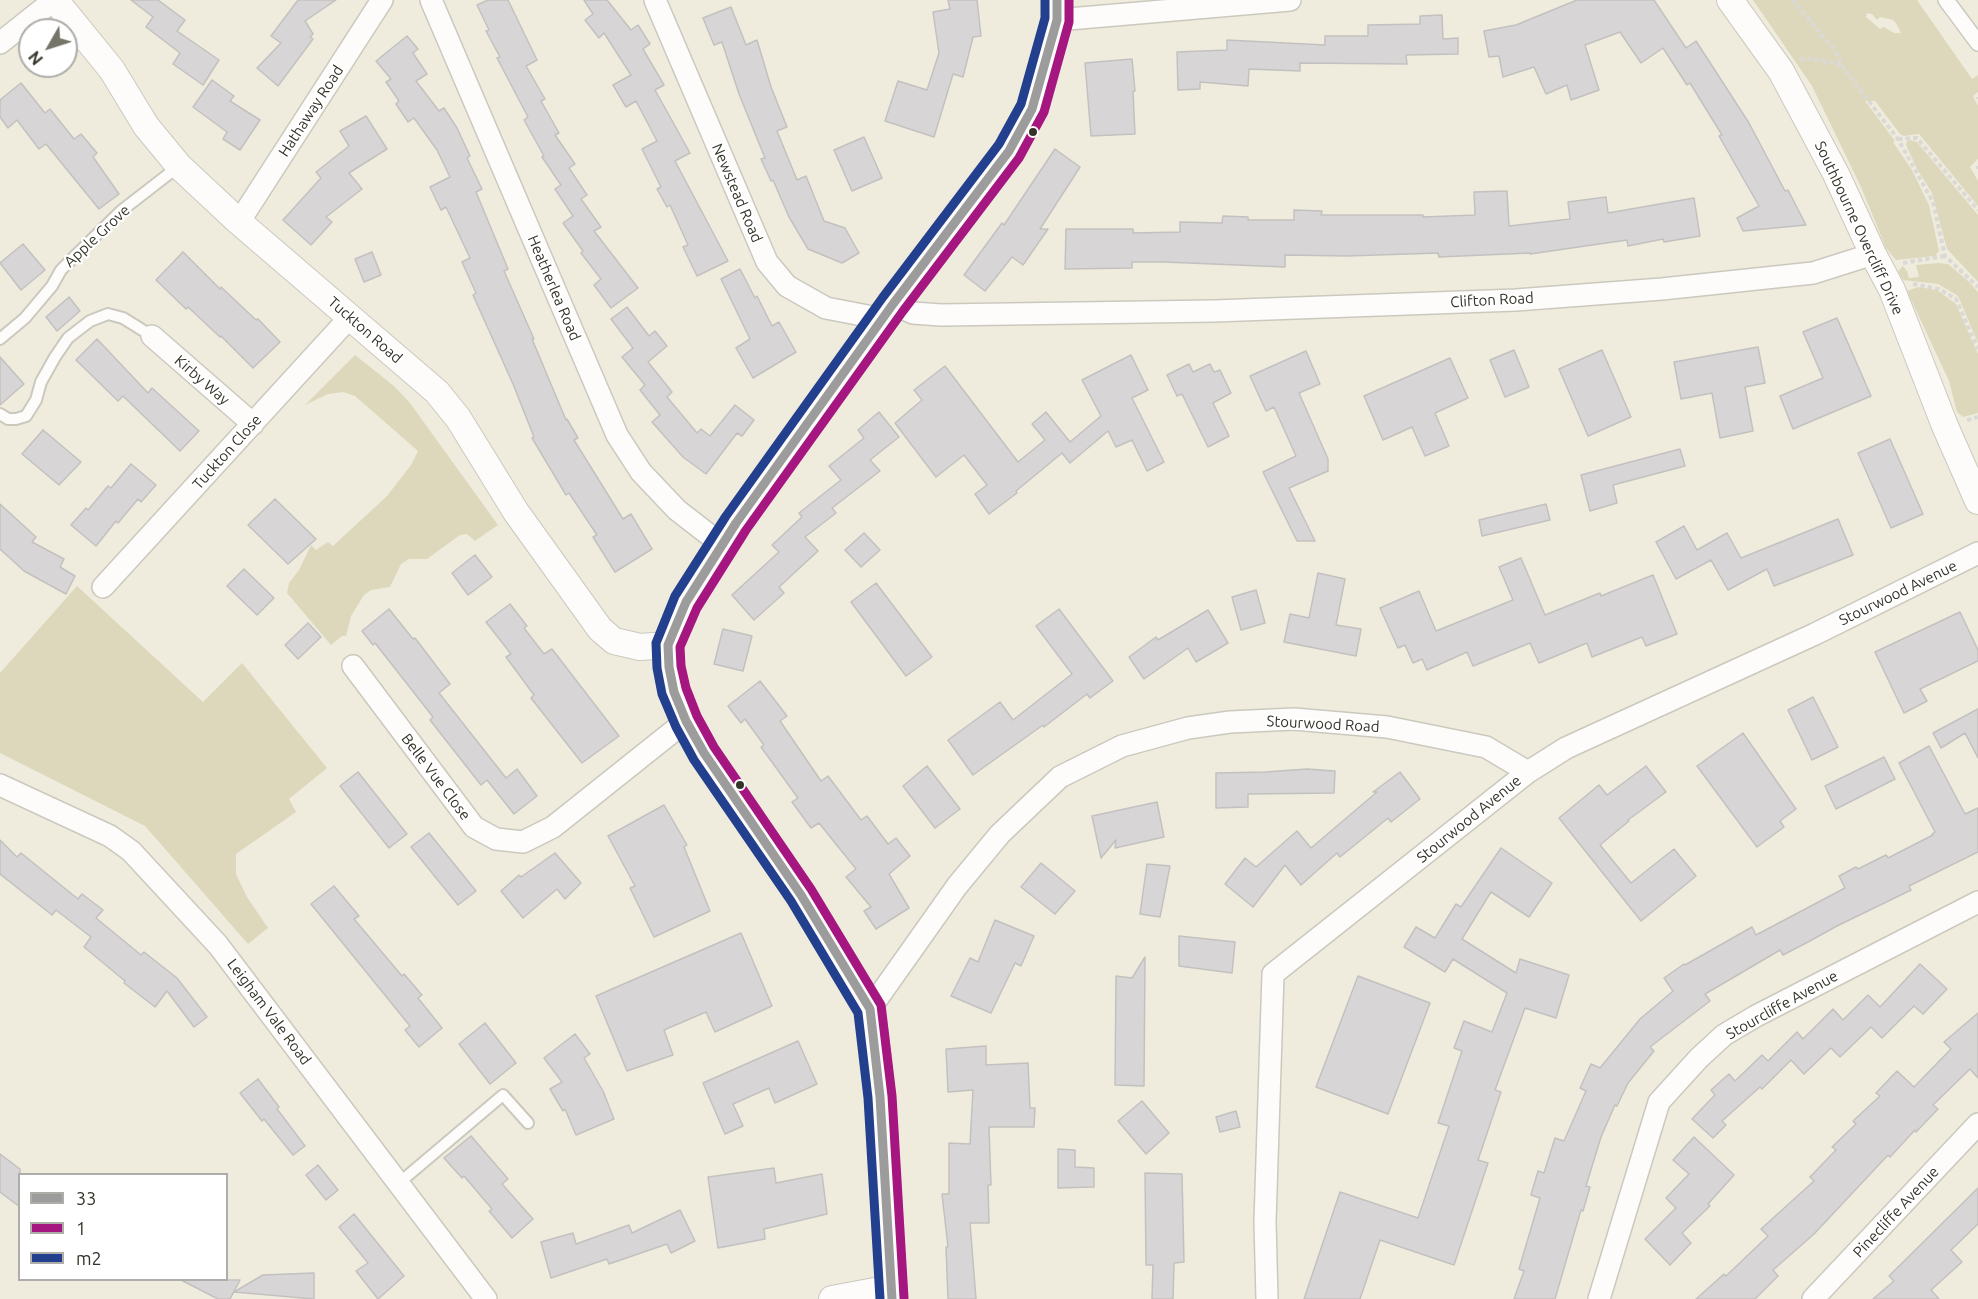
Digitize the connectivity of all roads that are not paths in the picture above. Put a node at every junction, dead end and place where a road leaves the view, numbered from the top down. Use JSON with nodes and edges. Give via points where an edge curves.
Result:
{"nodes":[{"id":1,"x":54,"y":0,"type":"edge"},
{"id":2,"x":382,"y":0,"type":"edge"},
{"id":3,"x":431,"y":0,"type":"edge"},
{"id":4,"x":655,"y":0,"type":"edge"},
{"id":5,"x":1290,"y":0,"type":"edge"},
{"id":6,"x":1730,"y":0,"type":"edge"},
{"id":7,"x":1946,"y":0,"type":"edge"},
{"id":8,"x":1057,"y":10,"type":"edge"},
{"id":9,"x":1978,"y":42,"type":"edge"},
{"id":10,"x":0,"y":43,"type":"edge"},
{"id":11,"x":179,"y":166,"type":"junction"},
{"id":12,"x":239,"y":222,"type":"junction"},
{"id":13,"x":1882,"y":272,"type":"junction"},
{"id":14,"x":888,"y":312,"type":"junction"},
{"id":15,"x":350,"y":317,"type":"junction"},
{"id":16,"x":152,"y":336,"type":"joint"},
{"id":17,"x":0,"y":339,"type":"edge"},
{"id":18,"x":0,"y":414,"type":"edge"},
{"id":19,"x":252,"y":424,"type":"junction"},
{"id":20,"x":1978,"y":501,"type":"edge"},
{"id":21,"x":721,"y":544,"type":"junction"},
{"id":22,"x":1978,"y":554,"type":"edge"},
{"id":23,"x":103,"y":588,"type":"dead end"},
{"id":24,"x":668,"y":645,"type":"junction"},
{"id":25,"x":353,"y":666,"type":"dead end"},
{"id":26,"x":686,"y":721,"type":"junction"},
{"id":27,"x":1528,"y":772,"type":"junction"},
{"id":28,"x":0,"y":784,"type":"edge"},
{"id":29,"x":1978,"y":902,"type":"edge"},
{"id":30,"x":870,"y":1009,"type":"junction"},
{"id":31,"x":528,"y":1123,"type":"dead end"},
{"id":32,"x":1978,"y":1124,"type":"edge"},
{"id":33,"x":399,"y":1184,"type":"junction"},
{"id":34,"x":891,"y":1294,"type":"edge"},
{"id":35,"x":486,"y":1299,"type":"edge"},
{"id":36,"x":832,"y":1299,"type":"edge"},
{"id":37,"x":1267,"y":1299,"type":"edge"},
{"id":38,"x":1599,"y":1299,"type":"edge"},
{"id":39,"x":1813,"y":1299,"type":"edge"}],
"edges":[{"from":1,"to":10,"type":"street"},
{"from":1,"to":11,"type":"street","name":"Tuckton Road","via":[[112,70],[146,126]]},
{"from":2,"to":12,"type":"street","name":"Hathaway Road"},
{"from":3,"to":21,"type":"street","name":"Heatherlea Road","via":[[617,435],[641,472],[677,510]]},
{"from":4,"to":14,"type":"street","name":"Newstead Road","via":[[767,262],[787,286],[826,308]]},
{"from":5,"to":8,"type":"street"},
{"from":6,"to":13,"type":"street","name":"Southbourne Overcliff Drive","via":[[1781,71]]},
{"from":7,"to":9,"type":"street"},
{"from":8,"to":14,"type":"main road","via":[[1032,109],[1009,151]]},
{"from":11,"to":12,"type":"street","name":"Tuckton Road"},
{"from":11,"to":17,"type":"lane","name":"Apple Grove","via":[[121,211],[61,270],[25,318]]},
{"from":12,"to":15,"type":"street","name":"Tuckton Road"},
{"from":13,"to":14,"type":"street","name":"Clifton Road","via":[[1813,273],[1516,300],[1214,311],[941,315]]},
{"from":13,"to":20,"type":"street","name":"Southbourne Overcliff Drive"},
{"from":14,"to":21,"type":"main road"},
{"from":15,"to":19,"type":"street","name":"Tuckton Close"},
{"from":15,"to":24,"type":"street","name":"Tuckton Road","via":[[437,392],[458,418],[516,512],[600,629],[614,640],[640,648]]},
{"from":16,"to":18,"type":"lane","via":[[123,318],[108,314],[90,321],[68,339],[55,357],[26,416],[8,419]]},
{"from":16,"to":19,"type":"street","name":"Kirby Way"},
{"from":19,"to":23,"type":"street","name":"Tuckton Close"},
{"from":21,"to":24,"type":"main road","via":[[686,602]]},
{"from":22,"to":27,"type":"street","name":"Stourwood Avenue","via":[[1566,748]]},
{"from":24,"to":26,"type":"main road","via":[[674,692]]},
{"from":25,"to":26,"type":"street","name":"Belle Vue Close","via":[[474,827],[496,839],[523,842],[553,827]]},
{"from":26,"to":30,"type":"main road"},
{"from":27,"to":30,"type":"street","name":"Stourwood Road","via":[[1486,747],[1387,727],[1294,719],[1188,728],[1122,746],[1060,777],[1000,834],[957,886]]},
{"from":27,"to":37,"type":"street","name":"Stourwood Avenue","via":[[1273,974],[1265,1222]]},
{"from":28,"to":33,"type":"street","name":"Leigham Vale Road","via":[[110,836],[131,850],[218,945]]},
{"from":29,"to":38,"type":"street","name":"Stourcliffe Avenue","via":[[1756,1016],[1724,1035],[1699,1058],[1659,1102]]},
{"from":30,"to":34,"type":"main road","via":[[880,1097]]},
{"from":31,"to":33,"type":"lane","via":[[503,1095]]},
{"from":32,"to":39,"type":"street","name":"Pinecliffe Avenue"},
{"from":33,"to":35,"type":"street","name":"Leigham Vale Road"},
{"from":34,"to":36,"type":"street"}]}
